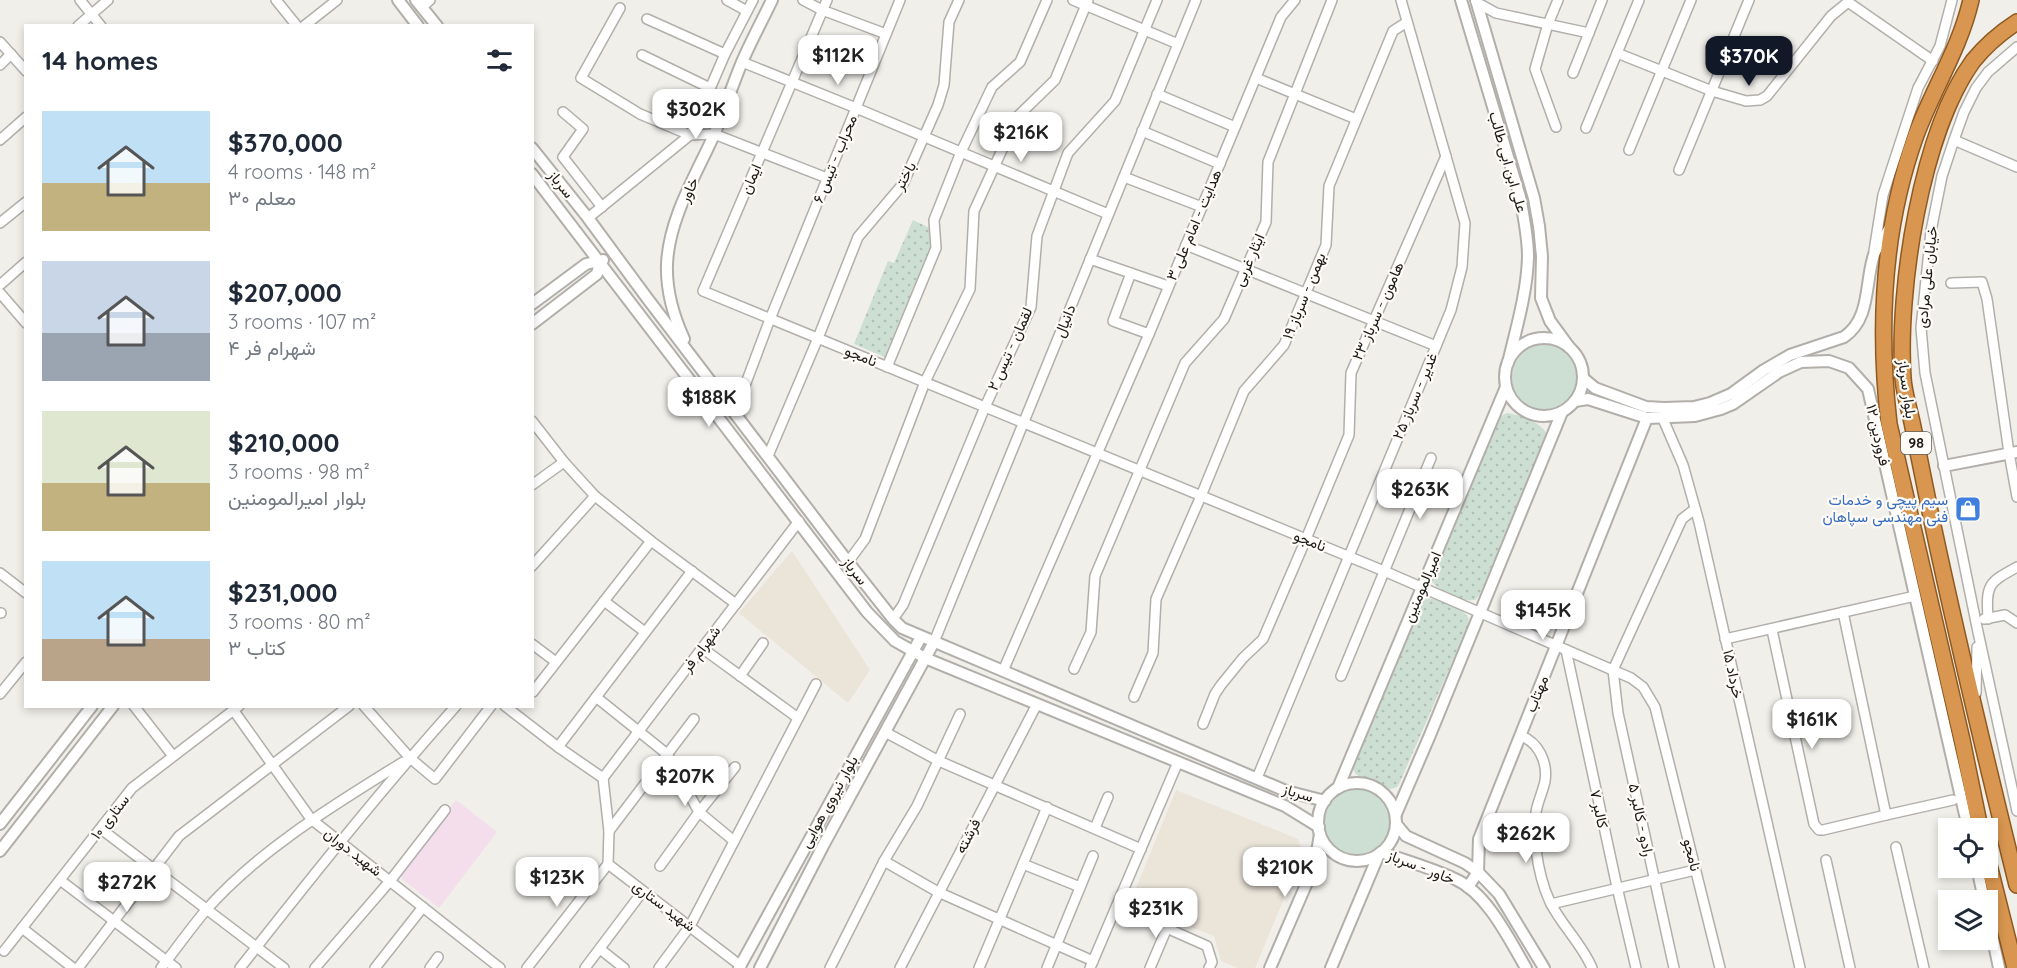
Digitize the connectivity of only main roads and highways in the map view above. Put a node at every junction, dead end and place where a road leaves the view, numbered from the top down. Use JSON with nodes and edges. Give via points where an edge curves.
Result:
{"nodes":[{"id":1,"x":1971,"y":0,"type":"edge"},
{"id":2,"x":2017,"y":22,"type":"edge"},
{"id":3,"x":1908,"y":117,"type":"road end"},
{"id":4,"x":1916,"y":134,"type":"junction"},
{"id":5,"x":1929,"y":164,"type":"junction"},
{"id":6,"x":1944,"y":170,"type":"road end"},
{"id":7,"x":1983,"y":748,"type":"junction"},
{"id":8,"x":1965,"y":752,"type":"junction"},
{"id":9,"x":1987,"y":767,"type":"junction"},
{"id":10,"x":1969,"y":773,"type":"junction"},
{"id":11,"x":1978,"y":818,"type":"edge"},
{"id":12,"x":2017,"y":885,"type":"edge"},
{"id":13,"x":1998,"y":924,"type":"edge"},
{"id":14,"x":2015,"y":968,"type":"edge"}],
"edges":[{"from":1,"to":4,"type":"highway","name":"بلوار سرباز","number":"98","via":[[1960,38]]},
{"from":2,"to":5,"type":"highway","name":"بلوار سرباز","number":"98","via":[[1987,45],[1972,63],[1954,95]]},
{"from":3,"to":4,"type":"highway"},
{"from":4,"to":8,"type":"highway","name":"بلوار سرباز","number":"98","via":[[1888,251],[1884,375],[1891,434]]},
{"from":5,"to":6,"type":"highway"},
{"from":5,"to":7,"type":"highway","name":"بلوار سرباز","number":"98","via":[[1907,269],[1903,380]]},
{"from":7,"to":8,"type":"highway","via":[[1973,756]]},
{"from":7,"to":9,"type":"highway","name":"بلوار سرباز","number":"98"},
{"from":8,"to":10,"type":"highway","name":"بلوار سرباز","number":"98"},
{"from":9,"to":10,"type":"highway","via":[[1977,766]]},
{"from":9,"to":12,"type":"highway","name":"بلوار سرباز","number":"98"},
{"from":10,"to":11,"type":"highway","name":"بلوار سرباز","number":"98"},
{"from":13,"to":14,"type":"highway"}]}
